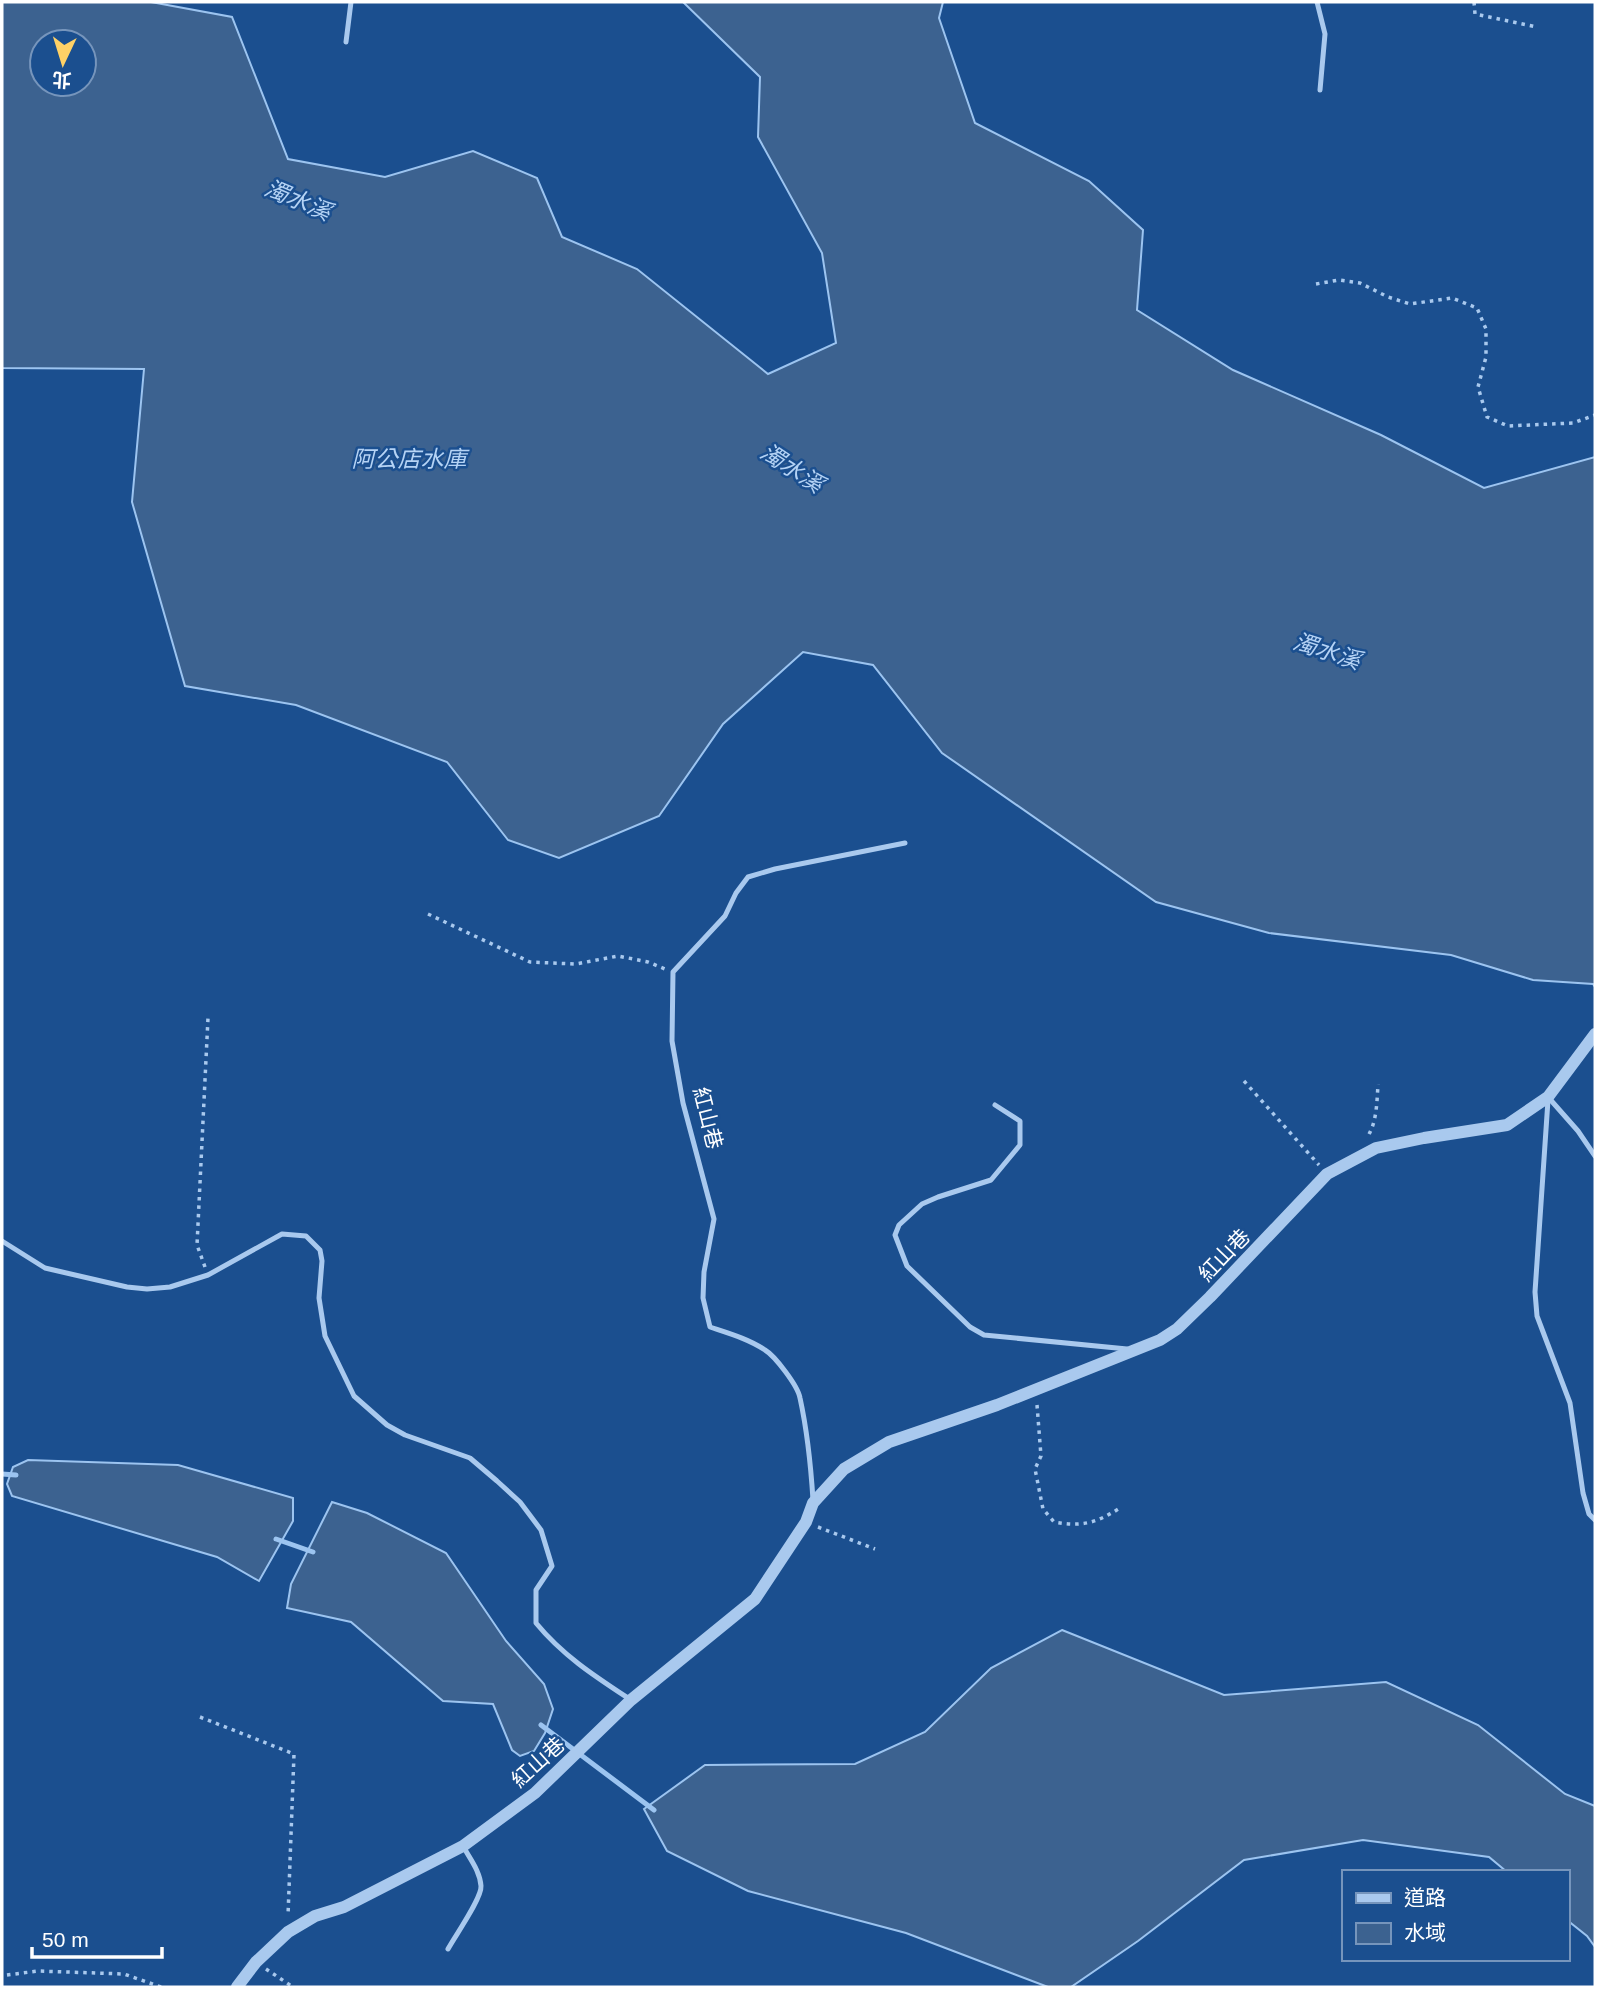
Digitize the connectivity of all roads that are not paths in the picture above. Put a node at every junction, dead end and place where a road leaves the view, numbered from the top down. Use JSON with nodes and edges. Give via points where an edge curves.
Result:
{"nodes":[{"id":1,"x":351,"y":2,"type":"edge"},
{"id":2,"x":1317,"y":2,"type":"edge"},
{"id":3,"x":346,"y":42,"type":"dead end"},
{"id":4,"x":1320,"y":90,"type":"dead end"},
{"id":5,"x":905,"y":843,"type":"dead end"},
{"id":6,"x":1595,"y":1034,"type":"edge"},
{"id":7,"x":1548,"y":1097,"type":"junction"},
{"id":8,"x":995,"y":1105,"type":"dead end"},
{"id":9,"x":1595,"y":1156,"type":"edge"},
{"id":10,"x":2,"y":1241,"type":"edge"},
{"id":11,"x":1133,"y":1350,"type":"junction"},
{"id":12,"x":813,"y":1503,"type":"junction"},
{"id":13,"x":1595,"y":1520,"type":"edge"},
{"id":14,"x":631,"y":1700,"type":"junction"},
{"id":15,"x":463,"y":1846,"type":"junction"},
{"id":16,"x":448,"y":1949,"type":"dead end"},
{"id":17,"x":237,"y":1987,"type":"edge"}],
"edges":[{"from":1,"to":3,"type":"lane"},
{"from":2,"to":4,"type":"lane","via":[[1325,34]]},
{"from":5,"to":12,"type":"lane","name":"紅山巷","via":[[748,877],[725,916],[673,972],[672,1041],[683,1103],[714,1219],[703,1298],[710,1328],[767,1351],[800,1396]]},
{"from":6,"to":7,"type":"street","name":"紅山巷"},
{"from":7,"to":9,"type":"lane"},
{"from":7,"to":11,"type":"street","name":"紅山巷","via":[[1507,1125],[1376,1148],[1327,1174],[1177,1329]]},
{"from":7,"to":13,"type":"lane","via":[[1537,1316],[1570,1403],[1583,1493],[1588,1514]]},
{"from":8,"to":11,"type":"lane","via":[[1020,1121],[1020,1145],[991,1180],[922,1204],[898,1225],[895,1235],[907,1266],[970,1328],[984,1335]]},
{"from":10,"to":14,"type":"lane","via":[[45,1268],[127,1287],[170,1287],[208,1275],[282,1234],[314,1241],[323,1261],[319,1298],[325,1336],[354,1396],[405,1435],[470,1458],[520,1502],[541,1530],[552,1566],[536,1590],[536,1623],[576,1664]]},
{"from":11,"to":12,"type":"street","name":"紅山巷","via":[[889,1442],[844,1469]]},
{"from":12,"to":14,"type":"street","name":"紅山巷","via":[[806,1522],[755,1599]]},
{"from":14,"to":15,"type":"street","name":"紅山巷","via":[[535,1793]]},
{"from":15,"to":16,"type":"lane","via":[[478,1871],[482,1889]]},
{"from":15,"to":17,"type":"street","name":"紅山巷","via":[[288,1932]]}]}
